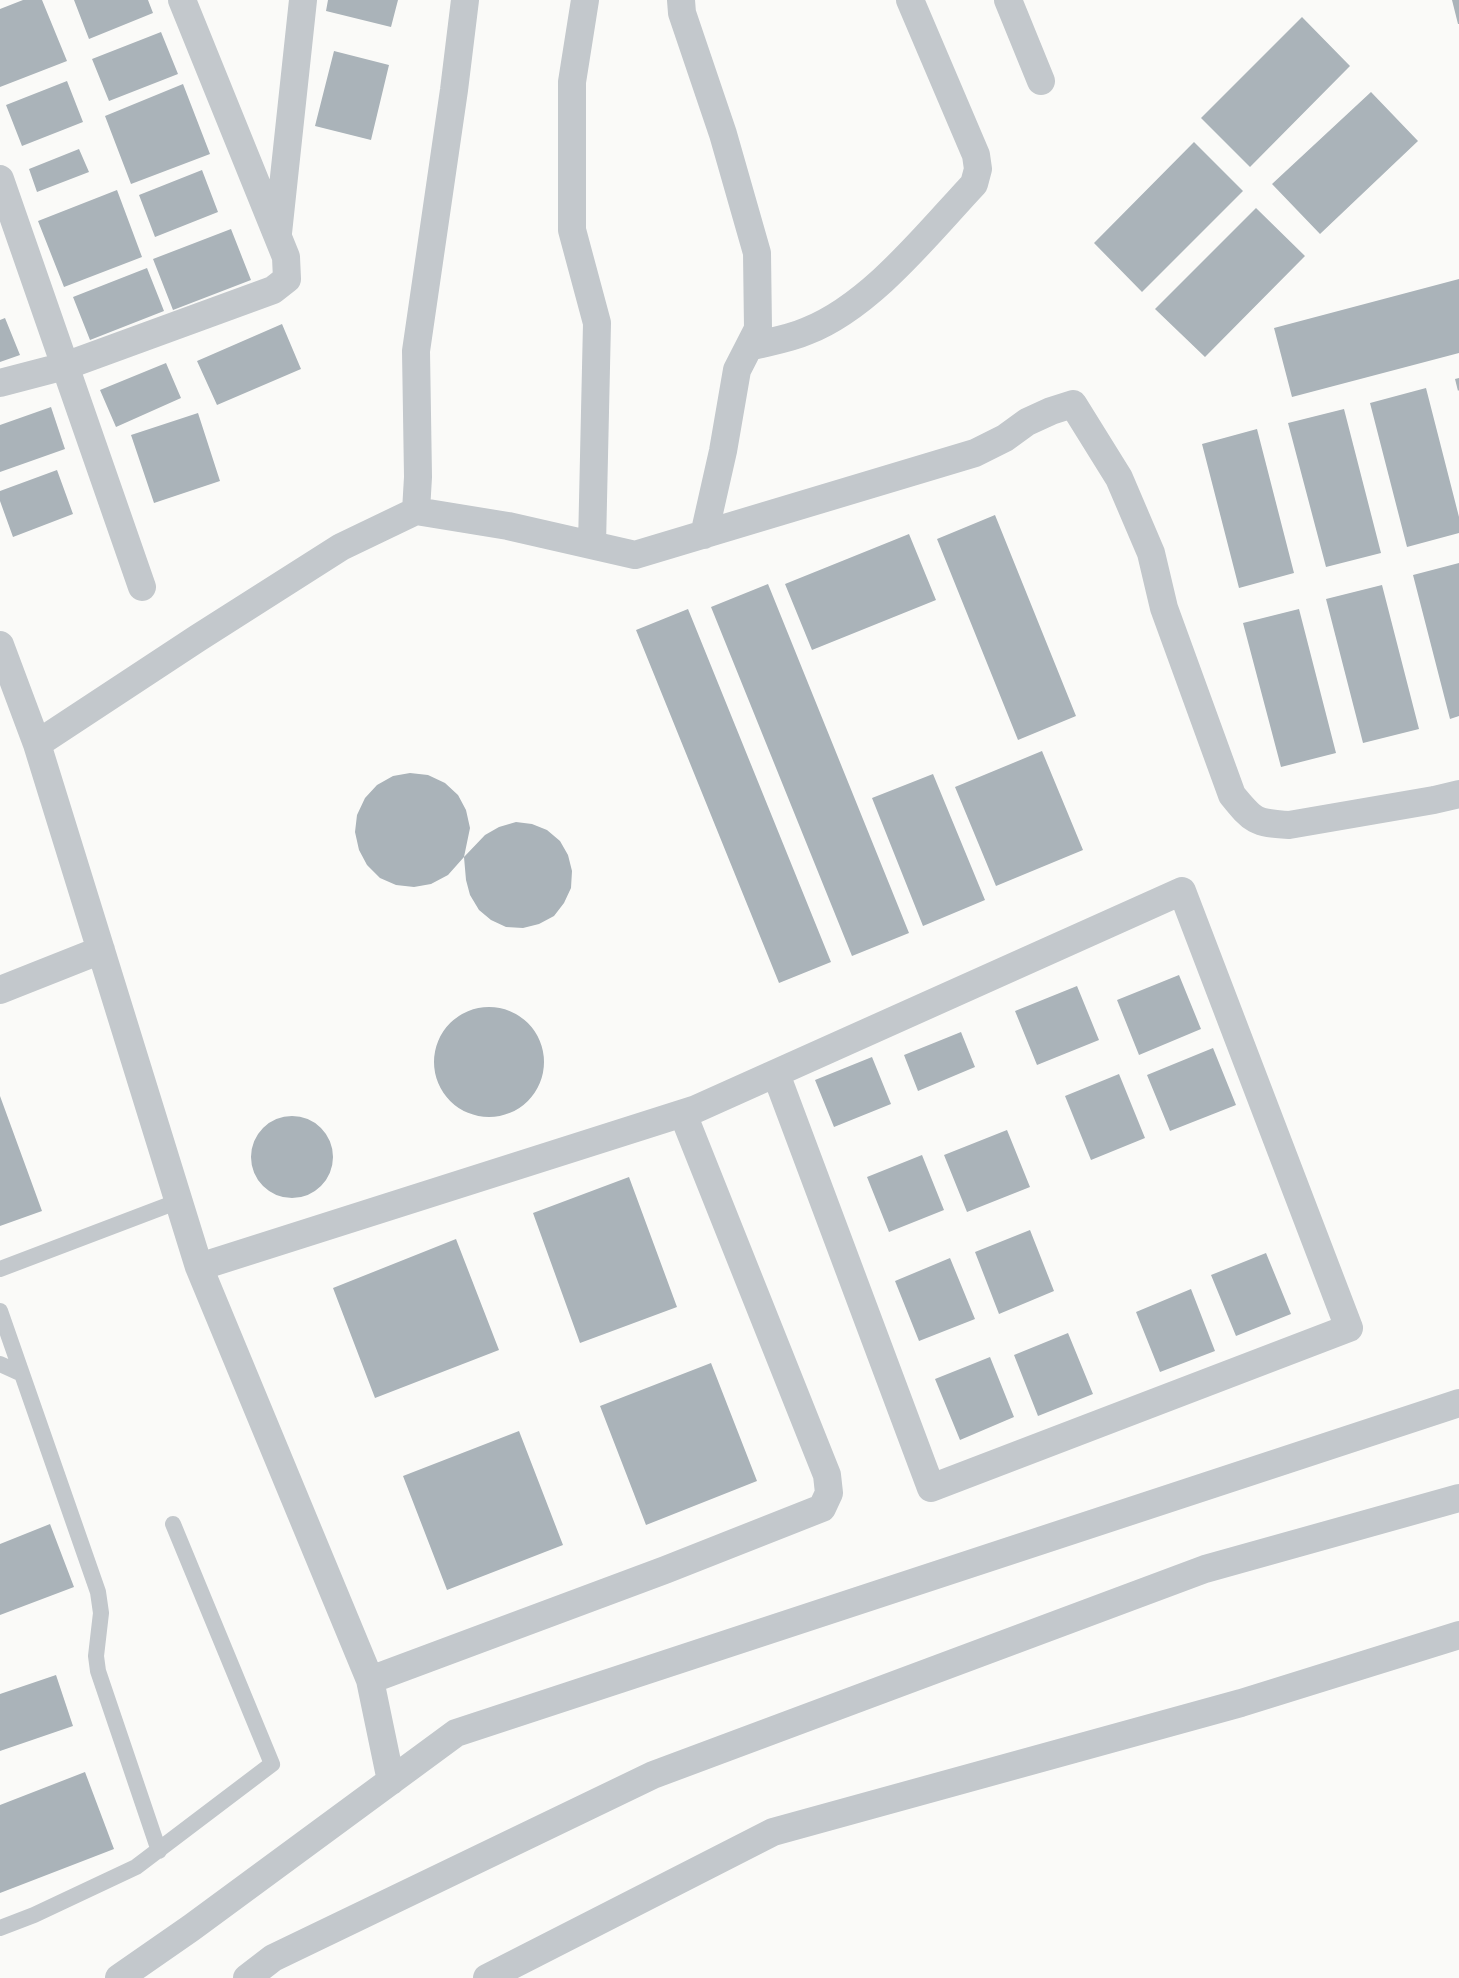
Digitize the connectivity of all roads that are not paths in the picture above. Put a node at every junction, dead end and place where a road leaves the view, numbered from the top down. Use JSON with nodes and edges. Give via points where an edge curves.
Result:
{"nodes":[{"id":1,"x":182,"y":0,"type":"edge"},
{"id":2,"x":303,"y":0,"type":"edge"},
{"id":3,"x":465,"y":0,"type":"edge"},
{"id":4,"x":585,"y":0,"type":"edge"},
{"id":5,"x":681,"y":0,"type":"edge"},
{"id":6,"x":910,"y":0,"type":"edge"},
{"id":7,"x":1008,"y":0,"type":"edge"},
{"id":8,"x":1041,"y":81,"type":"dead end"},
{"id":9,"x":3,"y":194,"type":"edge"},
{"id":10,"x":278,"y":237,"type":"junction"},
{"id":11,"x":749,"y":347,"type":"junction"},
{"id":12,"x":65,"y":366,"type":"junction"},
{"id":13,"x":0,"y":383,"type":"edge"},
{"id":14,"x":416,"y":512,"type":"junction"},
{"id":15,"x":704,"y":535,"type":"junction"},
{"id":16,"x":592,"y":545,"type":"junction"},
{"id":17,"x":142,"y":587,"type":"dead end"},
{"id":18,"x":0,"y":645,"type":"edge"},
{"id":19,"x":8,"y":692,"type":"edge"},
{"id":20,"x":36,"y":744,"type":"junction"},
{"id":21,"x":1459,"y":794,"type":"edge"},
{"id":22,"x":101,"y":950,"type":"junction"},
{"id":23,"x":0,"y":990,"type":"edge"},
{"id":24,"x":776,"y":1074,"type":"junction"},
{"id":25,"x":683,"y":1114,"type":"junction"},
{"id":26,"x":179,"y":1201,"type":"junction"},
{"id":27,"x":199,"y":1267,"type":"junction"},
{"id":28,"x":0,"y":1269,"type":"edge"},
{"id":29,"x":0,"y":1311,"type":"edge"},
{"id":30,"x":0,"y":1364,"type":"edge"},
{"id":31,"x":22,"y":1374,"type":"junction"},
{"id":32,"x":1459,"y":1403,"type":"edge"},
{"id":33,"x":1459,"y":1498,"type":"edge"},
{"id":34,"x":173,"y":1524,"type":"dead end"},
{"id":35,"x":1459,"y":1635,"type":"edge"},
{"id":36,"x":370,"y":1680,"type":"junction"},
{"id":37,"x":390,"y":1781,"type":"junction"},
{"id":38,"x":159,"y":1851,"type":"junction"},
{"id":39,"x":0,"y":1928,"type":"edge"},
{"id":40,"x":120,"y":1978,"type":"edge"},
{"id":41,"x":247,"y":1978,"type":"edge"},
{"id":42,"x":487,"y":1978,"type":"edge"}],
"edges":[{"from":1,"to":10,"type":"street"},
{"from":2,"to":10,"type":"street"},
{"from":3,"to":14,"type":"street","via":[[416,352]]},
{"from":4,"to":16,"type":"street","via":[[572,82],[572,230],[597,323]]},
{"from":5,"to":11,"type":"street","via":[[682,13],[723,134],[756,252],[758,330]]},
{"from":6,"to":11,"type":"street","via":[[976,155],[978,169],[974,184],[881,284],[840,314],[808,331]]},
{"from":7,"to":8,"type":"street"},
{"from":9,"to":12,"type":"street"},
{"from":10,"to":12,"type":"street","via":[[286,257],[287,279],[273,290]]},
{"from":11,"to":15,"type":"street","via":[[737,370]]},
{"from":12,"to":13,"type":"street"},
{"from":12,"to":17,"type":"street"},
{"from":14,"to":16,"type":"street","via":[[508,526]]},
{"from":14,"to":20,"type":"street","via":[[341,547]]},
{"from":15,"to":16,"type":"street","via":[[636,556]]},
{"from":15,"to":21,"type":"street","via":[[975,453],[1027,422],[1073,404],[1119,478],[1132,508],[1151,553],[1164,608],[1232,795],[1248,815],[1264,824],[1289,825]]},
{"from":18,"to":19,"type":"street"},
{"from":19,"to":20,"type":"street"},
{"from":20,"to":22,"type":"street"},
{"from":22,"to":23,"type":"street"},
{"from":22,"to":26,"type":"street"},
{"from":24,"to":24,"type":"street","via":[[1182,891],[1349,1328],[931,1488]]},
{"from":24,"to":25,"type":"street"},
{"from":25,"to":27,"type":"street"},
{"from":25,"to":36,"type":"street","via":[[827,1475],[829,1493],[822,1508]]},
{"from":26,"to":27,"type":"street"},
{"from":26,"to":28,"type":"lane"},
{"from":27,"to":36,"type":"street"},
{"from":29,"to":31,"type":"lane"},
{"from":30,"to":31,"type":"lane"},
{"from":31,"to":38,"type":"lane","via":[[98,1592],[101,1613],[96,1656],[98,1671]]},
{"from":32,"to":37,"type":"street","via":[[456,1733]]},
{"from":33,"to":41,"type":"street","via":[[1205,1569],[653,1775],[273,1958]]},
{"from":34,"to":38,"type":"lane","via":[[272,1764]]},
{"from":35,"to":42,"type":"street","via":[[1240,1703],[774,1832]]},
{"from":36,"to":37,"type":"street"},
{"from":37,"to":40,"type":"street"},
{"from":38,"to":39,"type":"lane","via":[[136,1867]]}]}
